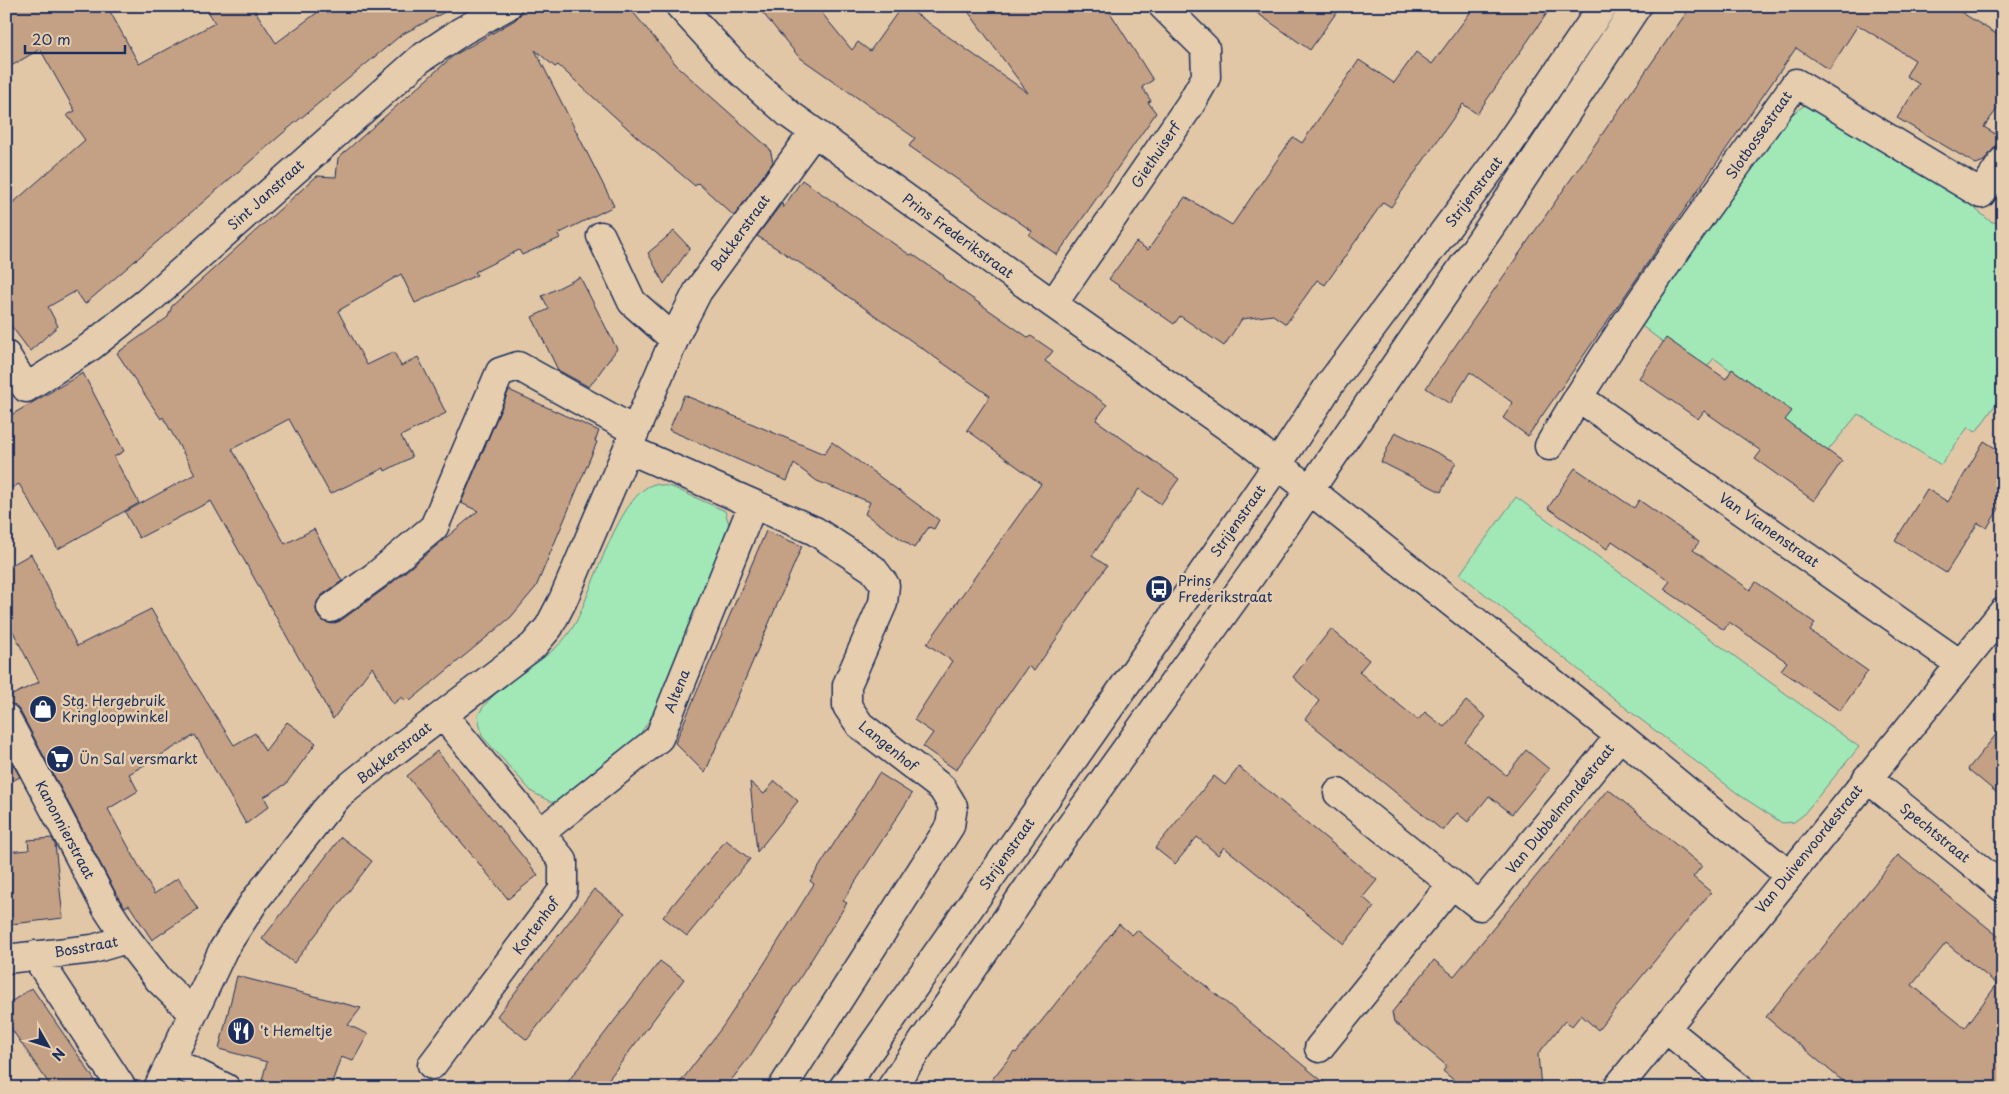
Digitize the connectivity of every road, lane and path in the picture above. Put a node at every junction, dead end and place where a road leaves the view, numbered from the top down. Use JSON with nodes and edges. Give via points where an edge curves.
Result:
{"nodes":[{"id":1,"x":507,"y":6,"type":"edge"},
{"id":2,"x":680,"y":6,"type":"edge"},
{"id":3,"x":1163,"y":6,"type":"edge"},
{"id":4,"x":1603,"y":6,"type":"edge"},
{"id":5,"x":1637,"y":6,"type":"edge"},
{"id":6,"x":814,"y":132,"type":"junction"},
{"id":7,"x":2003,"y":161,"type":"edge"},
{"id":8,"x":601,"y":236,"type":"dead end"},
{"id":9,"x":1053,"y":304,"type":"junction"},
{"id":10,"x":674,"y":339,"type":"junction"},
{"id":11,"x":6,"y":355,"type":"edge"},
{"id":12,"x":1578,"y":397,"type":"junction"},
{"id":13,"x":631,"y":440,"type":"junction"},
{"id":14,"x":1550,"y":446,"type":"dead end"},
{"id":15,"x":1278,"y":464,"type":"junction"},
{"id":16,"x":1310,"y":489,"type":"junction"},
{"id":17,"x":753,"y":504,"type":"junction"},
{"id":18,"x":331,"y":608,"type":"dead end"},
{"id":19,"x":2003,"y":612,"type":"edge"},
{"id":20,"x":1960,"y":664,"type":"junction"},
{"id":21,"x":443,"y":715,"type":"junction"},
{"id":22,"x":6,"y":718,"type":"edge"},
{"id":23,"x":1620,"y":736,"type":"junction"},
{"id":24,"x":1867,"y":778,"type":"junction"},
{"id":25,"x":1338,"y":793,"type":"dead end"},
{"id":26,"x":540,"y":833,"type":"junction"},
{"id":27,"x":1788,"y":875,"type":"junction"},
{"id":28,"x":1452,"y":884,"type":"junction"},
{"id":29,"x":2003,"y":888,"type":"edge"},
{"id":30,"x":127,"y":939,"type":"junction"},
{"id":31,"x":35,"y":955,"type":"junction"},
{"id":32,"x":6,"y":959,"type":"edge"},
{"id":33,"x":193,"y":1013,"type":"junction"},
{"id":34,"x":1664,"y":1028,"type":"junction"},
{"id":35,"x":1319,"y":1048,"type":"dead end"},
{"id":36,"x":171,"y":1061,"type":"junction"},
{"id":37,"x":432,"y":1065,"type":"dead end"},
{"id":38,"x":122,"y":1088,"type":"edge"},
{"id":39,"x":158,"y":1088,"type":"edge"},
{"id":40,"x":226,"y":1088,"type":"edge"},
{"id":41,"x":782,"y":1088,"type":"edge"},
{"id":42,"x":843,"y":1088,"type":"edge"},
{"id":43,"x":891,"y":1088,"type":"edge"},
{"id":44,"x":1617,"y":1088,"type":"edge"},
{"id":45,"x":1739,"y":1088,"type":"edge"}],
"edges":[{"from":1,"to":11,"type":"street","name":"Sint Janstraat","via":[[420,59],[147,302],[90,347],[26,388]]},
{"from":2,"to":6,"type":"street","name":"Prins Frederikstraat","via":[[738,69]]},
{"from":3,"to":9,"type":"street","name":"Giethuiserf","via":[[1204,48],[1206,77]]},
{"from":4,"to":15,"type":"street","name":"Strijenstraat","via":[[1505,150],[1330,384]]},
{"from":5,"to":16,"type":"street","via":[[1498,217]]},
{"from":6,"to":9,"type":"street","name":"Prins Frederikstraat"},
{"from":6,"to":10,"type":"street","name":"Bakkerstraat","via":[[698,291]]},
{"from":7,"to":12,"type":"street","name":"Slotbossestraat","via":[[1982,194],[1796,83],[1633,312]]},
{"from":8,"to":10,"type":"street","via":[[632,302]]},
{"from":9,"to":15,"type":"street","name":"Prins Frederikstraat"},
{"from":10,"to":13,"type":"street","name":"Bakkerstraat"},
{"from":12,"to":14,"type":"street"},
{"from":12,"to":20,"type":"street","name":"Van Vianenstraat"},
{"from":13,"to":17,"type":"street","name":"Langenhof"},
{"from":13,"to":18,"type":"street","via":[[518,366],[500,372],[434,527]]},
{"from":13,"to":21,"type":"street","name":"Bakkerstraat","via":[[549,627],[533,646]]},
{"from":15,"to":16,"type":"street","name":"Prins Frederikstraat"},
{"from":15,"to":42,"type":"street","name":"Strijenstraat"},
{"from":16,"to":23,"type":"street"},
{"from":16,"to":43,"type":"street","via":[[1058,844]]},
{"from":17,"to":26,"type":"street","name":"Altena","via":[[658,738]]},
{"from":17,"to":41,"type":"street","name":"Langenhof","via":[[841,546],[873,569],[885,586],[883,604],[847,685],[847,706],[860,726],[942,788],[953,806],[950,826]]},
{"from":19,"to":20,"type":"street","name":"Van Duivenvoordestraat"},
{"from":20,"to":24,"type":"street","name":"Van Duivenvoordestraat"},
{"from":21,"to":26,"type":"street","name":"Kortenhof"},
{"from":21,"to":33,"type":"street","name":"Bakkerstraat","via":[[352,785],[324,812],[256,899],[223,950]]},
{"from":22,"to":30,"type":"street","name":"Kanonnierstraat","via":[[106,907]]},
{"from":23,"to":27,"type":"street","name":"Van Dubbelmondestraat"},
{"from":23,"to":28,"type":"street","name":"Van Dubbelmondestraat","via":[[1480,906]]},
{"from":24,"to":27,"type":"street","name":"Van Duivenvoordestraat"},
{"from":24,"to":29,"type":"street","name":"Spechtstraat"},
{"from":25,"to":28,"type":"street","name":"Van Dubbelmondestraat"},
{"from":26,"to":37,"type":"street","name":"Kortenhof","via":[[563,861],[563,890]]},
{"from":27,"to":34,"type":"street","name":"Van Duivenvoordestraat"},
{"from":28,"to":35,"type":"street"},
{"from":30,"to":31,"type":"street","name":"Bosstraat","via":[[93,949]]},
{"from":30,"to":33,"type":"street","name":"Bosstraat","via":[[158,980]]},
{"from":31,"to":32,"type":"street","name":"Bosstraat"},
{"from":31,"to":38,"type":"street","name":"Bosstraat"},
{"from":33,"to":36,"type":"street","name":"Bakkerstraat"},
{"from":34,"to":44,"type":"street","name":"Van Duivenvoordestraat"},
{"from":34,"to":45,"type":"street"},
{"from":36,"to":39,"type":"street","name":"Bakkerstraat"},
{"from":36,"to":40,"type":"street"}]}
